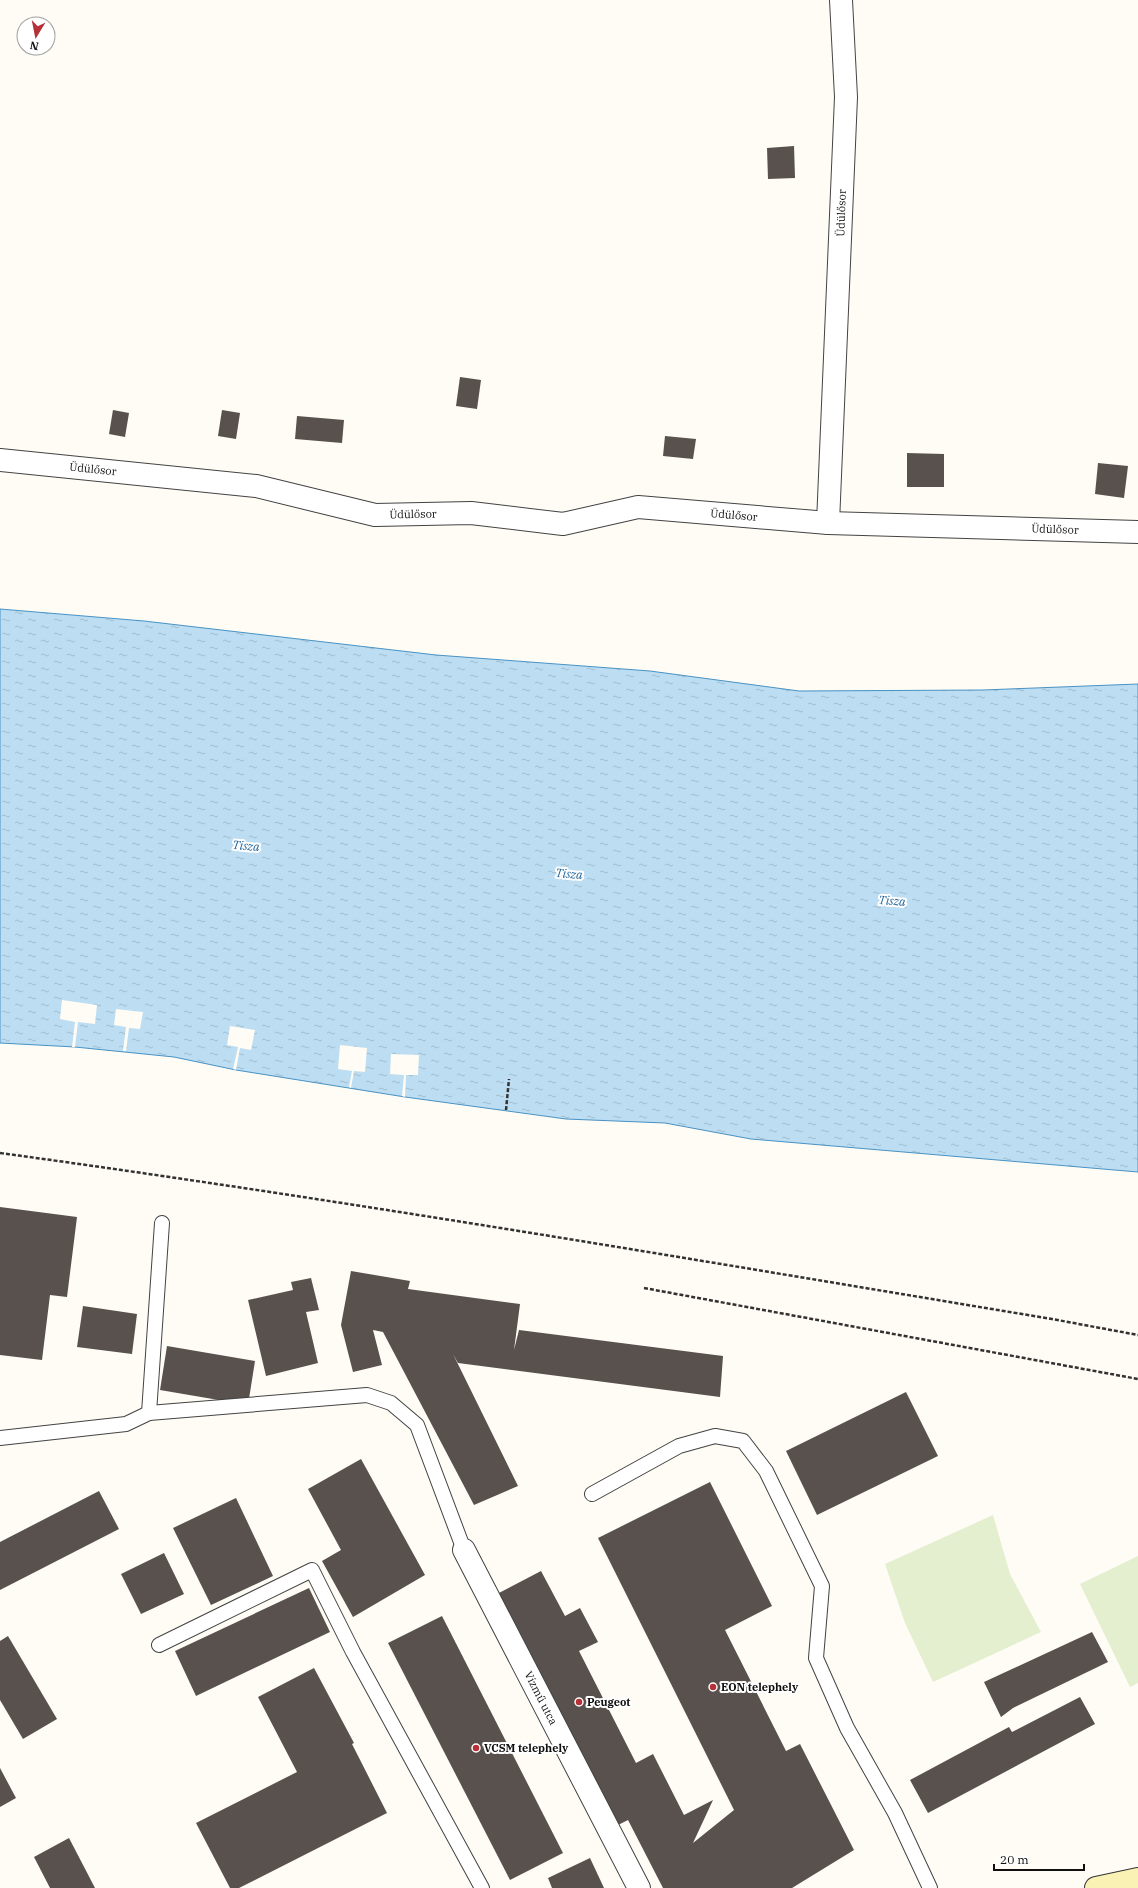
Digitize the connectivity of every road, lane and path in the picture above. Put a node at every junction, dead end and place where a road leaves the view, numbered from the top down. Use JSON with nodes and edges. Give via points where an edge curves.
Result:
{"nodes":[{"id":1,"x":841,"y":0,"type":"edge"},
{"id":2,"x":0,"y":460,"type":"edge"},
{"id":3,"x":828,"y":523,"type":"junction"},
{"id":4,"x":1138,"y":532,"type":"edge"},
{"id":5,"x":509,"y":1079,"type":"dead end"},
{"id":6,"x":506,"y":1110,"type":"dead end"},
{"id":7,"x":0,"y":1154,"type":"edge"},
{"id":8,"x":162,"y":1223,"type":"dead end"},
{"id":9,"x":644,"y":1288,"type":"dead end"},
{"id":10,"x":1138,"y":1335,"type":"edge"},
{"id":11,"x":1138,"y":1379,"type":"edge"},
{"id":12,"x":148,"y":1413,"type":"junction"},
{"id":13,"x":0,"y":1438,"type":"edge"},
{"id":14,"x":592,"y":1494,"type":"dead end"},
{"id":15,"x":464,"y":1550,"type":"joint"},
{"id":16,"x":159,"y":1645,"type":"dead end"},
{"id":17,"x":1138,"y":1879,"type":"edge"},
{"id":18,"x":482,"y":1888,"type":"edge"},
{"id":19,"x":639,"y":1888,"type":"edge"},
{"id":20,"x":930,"y":1888,"type":"edge"},
{"id":21,"x":1096,"y":1888,"type":"edge"}],
"edges":[{"from":1,"to":3,"type":"street","name":"Üdülősor","via":[[846,97]]},
{"from":2,"to":3,"type":"street","name":"Üdülősor","via":[[256,486],[375,515],[471,512],[563,524],[638,508]]},
{"from":3,"to":4,"type":"street","name":"Üdülősor"},
{"from":5,"to":6,"type":"path"},
{"from":7,"to":10,"type":"path","via":[[152,1174],[483,1224]]},
{"from":8,"to":12,"type":"lane"},
{"from":9,"to":11,"type":"path"},
{"from":12,"to":13,"type":"lane","via":[[126,1424]]},
{"from":12,"to":15,"type":"lane","via":[[367,1395],[391,1403],[416,1425]]},
{"from":14,"to":20,"type":"lane","via":[[680,1446],[715,1436],[743,1441],[766,1471],[822,1586],[816,1658],[847,1728],[895,1813]]},
{"from":15,"to":19,"type":"street","name":"Vízmű utca"},
{"from":16,"to":18,"type":"lane","via":[[312,1570],[353,1652]]},
{"from":17,"to":21,"type":"main road"}]}
